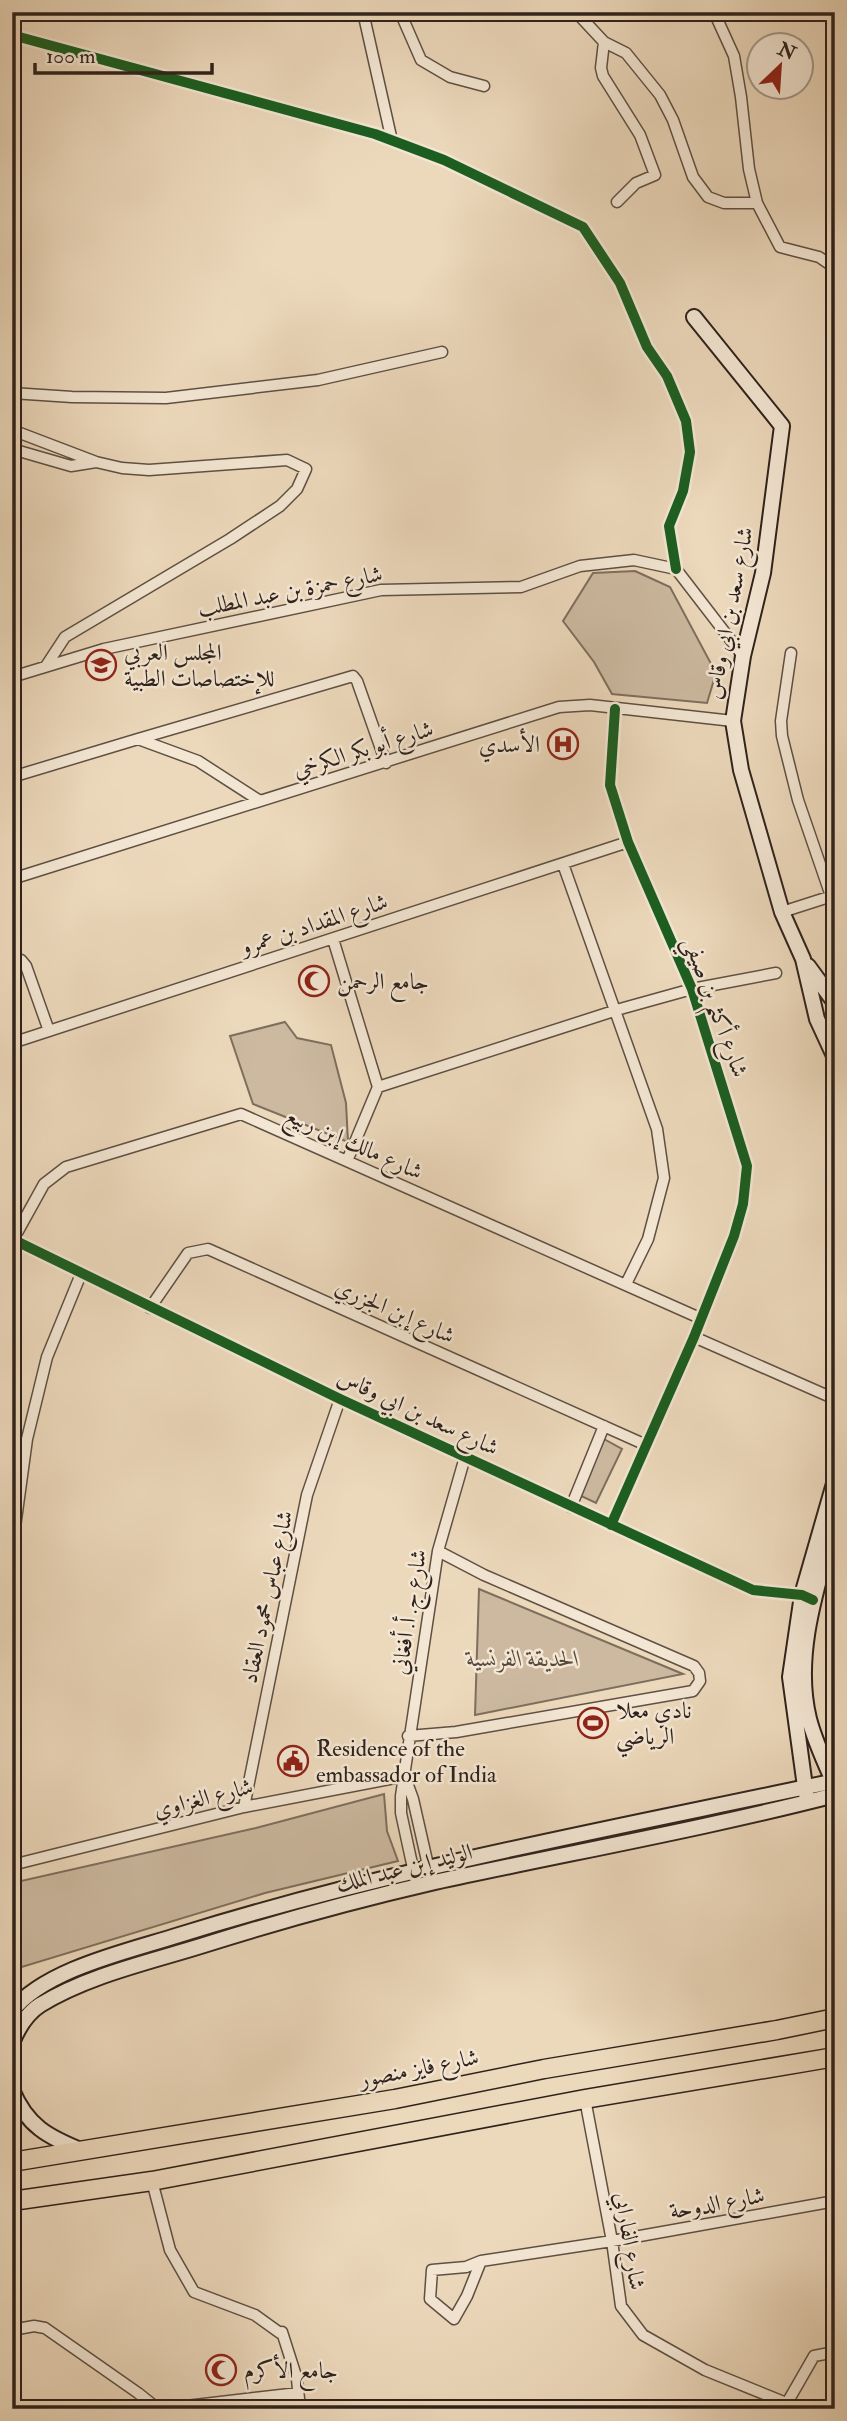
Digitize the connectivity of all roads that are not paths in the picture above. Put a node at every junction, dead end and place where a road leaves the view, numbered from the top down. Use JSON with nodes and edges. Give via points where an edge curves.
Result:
{"nodes":[{"id":1,"x":363,"y":12,"type":"edge"},
{"id":2,"x":400,"y":12,"type":"edge"},
{"id":3,"x":576,"y":12,"type":"edge"},
{"id":4,"x":714,"y":12,"type":"edge"},
{"id":5,"x":12,"y":34,"type":"edge"},
{"id":6,"x":604,"y":42,"type":"junction"},
{"id":7,"x":484,"y":86,"type":"dead end"},
{"id":8,"x":392,"y":141,"type":"junction"},
{"id":9,"x":617,"y":202,"type":"dead end"},
{"id":10,"x":757,"y":203,"type":"junction"},
{"id":11,"x":835,"y":268,"type":"edge"},
{"id":12,"x":694,"y":317,"type":"dead end"},
{"id":13,"x":442,"y":352,"type":"dead end"},
{"id":14,"x":12,"y":393,"type":"edge"},
{"id":15,"x":12,"y":430,"type":"edge"},
{"id":16,"x":12,"y":449,"type":"edge"},
{"id":17,"x":96,"y":462,"type":"junction"},
{"id":18,"x":676,"y":569,"type":"junction"},
{"id":19,"x":791,"y":653,"type":"dead end"},
{"id":20,"x":743,"y":656,"type":"junction"},
{"id":21,"x":46,"y":667,"type":"junction"},
{"id":22,"x":12,"y":677,"type":"edge"},
{"id":23,"x":615,"y":709,"type":"junction"},
{"id":24,"x":733,"y":721,"type":"junction"},
{"id":25,"x":138,"y":739,"type":"junction"},
{"id":26,"x":386,"y":762,"type":"junction"},
{"id":27,"x":12,"y":777,"type":"edge"},
{"id":28,"x":260,"y":801,"type":"junction"},
{"id":29,"x":628,"y":842,"type":"junction"},
{"id":30,"x":563,"y":864,"type":"junction"},
{"id":31,"x":12,"y":879,"type":"edge"},
{"id":32,"x":833,"y":895,"type":"edge"},
{"id":33,"x":782,"y":912,"type":"junction"},
{"id":34,"x":333,"y":939,"type":"junction"},
{"id":35,"x":12,"y":960,"type":"edge"},
{"id":36,"x":803,"y":960,"type":"junction"},
{"id":37,"x":776,"y":973,"type":"dead end"},
{"id":38,"x":692,"y":989,"type":"junction"},
{"id":39,"x":835,"y":1003,"type":"edge"},
{"id":40,"x":617,"y":1010,"type":"junction"},
{"id":41,"x":49,"y":1031,"type":"junction"},
{"id":42,"x":12,"y":1043,"type":"edge"},
{"id":43,"x":835,"y":1058,"type":"edge"},
{"id":44,"x":378,"y":1087,"type":"junction"},
{"id":45,"x":347,"y":1161,"type":"junction"},
{"id":46,"x":13,"y":1240,"type":"edge"},
{"id":47,"x":81,"y":1274,"type":"junction"},
{"id":48,"x":626,"y":1284,"type":"junction"},
{"id":49,"x":150,"y":1308,"type":"junction"},
{"id":50,"x":702,"y":1319,"type":"junction"},
{"id":51,"x":694,"y":1337,"type":"junction"},
{"id":52,"x":340,"y":1399,"type":"junction"},
{"id":53,"x":835,"y":1399,"type":"edge"},
{"id":54,"x":604,"y":1426,"type":"junction"},
{"id":55,"x":646,"y":1445,"type":"junction"},
{"id":56,"x":465,"y":1457,"type":"junction"},
{"id":57,"x":835,"y":1480,"type":"edge"},
{"id":58,"x":571,"y":1507,"type":"junction"},
{"id":59,"x":835,"y":1522,"type":"edge"},
{"id":60,"x":611,"y":1525,"type":"junction"},
{"id":61,"x":12,"y":1549,"type":"edge"},
{"id":62,"x":438,"y":1551,"type":"junction"},
{"id":63,"x":808,"y":1597,"type":"junction"},
{"id":64,"x":408,"y":1736,"type":"junction"},
{"id":65,"x":405,"y":1776,"type":"junction"},
{"id":66,"x":834,"y":1785,"type":"edge"},
{"id":67,"x":805,"y":1787,"type":"junction"},
{"id":68,"x":808,"y":1802,"type":"junction"},
{"id":69,"x":244,"y":1807,"type":"junction"},
{"id":70,"x":12,"y":1865,"type":"edge"},
{"id":71,"x":428,"y":1867,"type":"junction"},
{"id":72,"x":413,"y":1871,"type":"junction"},
{"id":73,"x":432,"y":1883,"type":"junction"},
{"id":74,"x":416,"y":1887,"type":"junction"},
{"id":75,"x":12,"y":2011,"type":"edge"},
{"id":76,"x":835,"y":2018,"type":"edge"},
{"id":77,"x":12,"y":2043,"type":"edge"},
{"id":78,"x":835,"y":2057,"type":"edge"},
{"id":79,"x":12,"y":2090,"type":"edge"},
{"id":80,"x":585,"y":2099,"type":"junction"},
{"id":81,"x":18,"y":2111,"type":"edge"},
{"id":82,"x":85,"y":2151,"type":"junction"},
{"id":83,"x":12,"y":2162,"type":"edge"},
{"id":84,"x":152,"y":2181,"type":"junction"},
{"id":85,"x":13,"y":2200,"type":"edge"},
{"id":86,"x":835,"y":2201,"type":"edge"},
{"id":87,"x":612,"y":2241,"type":"junction"},
{"id":88,"x":481,"y":2261,"type":"junction"},
{"id":89,"x":12,"y":2330,"type":"edge"},
{"id":90,"x":835,"y":2352,"type":"edge"},
{"id":91,"x":298,"y":2393,"type":"junction"},
{"id":92,"x":787,"y":2403,"type":"junction"},
{"id":93,"x":159,"y":2409,"type":"edge"},
{"id":94,"x":300,"y":2409,"type":"edge"},
{"id":95,"x":801,"y":2409,"type":"edge"}],
"edges":[{"from":1,"to":8,"type":"street"},
{"from":2,"to":7,"type":"street","via":[[421,60],[450,77]]},
{"from":3,"to":6,"type":"street"},
{"from":4,"to":10,"type":"street","via":[[734,56]]},
{"from":5,"to":8,"type":"street"},
{"from":6,"to":9,"type":"street","via":[[603,76],[640,135],[654,175],[636,183]]},
{"from":6,"to":10,"type":"street","via":[[626,53],[660,95],[699,189],[724,203]]},
{"from":8,"to":18,"type":"street","via":[[444,160],[583,226],[602,253],[686,421],[690,452],[683,491],[669,526]]},
{"from":10,"to":11,"type":"street","via":[[780,247],[819,257]]},
{"from":12,"to":20,"type":"main road","name":"شارع سعد بن ابي وقاس","via":[[782,426],[763,573]]},
{"from":13,"to":14,"type":"street","via":[[318,380],[166,398]]},
{"from":15,"to":17,"type":"street"},
{"from":16,"to":17,"type":"street","via":[[71,466]]},
{"from":17,"to":21,"type":"street","via":[[149,470],[287,460],[306,469],[297,489],[279,506],[65,637]]},
{"from":18,"to":20,"type":"street"},
{"from":18,"to":21,"type":"street","name":"شارع حمزة بن عبد المطلب","via":[[634,560],[580,566],[522,587],[381,590],[104,649]]},
{"from":19,"to":32,"type":"street","via":[[782,736],[798,800]]},
{"from":20,"to":24,"type":"main road","name":"شارع سعد بن ابي وقاس"},
{"from":21,"to":22,"type":"street","name":"شارع حمزة بن عبد المطلب"},
{"from":23,"to":24,"type":"street","name":"شارع أبو بكر الكرخي"},
{"from":23,"to":26,"type":"street","name":"شارع أبو بكر الكرخي","via":[[559,707]]},
{"from":23,"to":29,"type":"street","name":"شارع أكثم بن صيفي","via":[[610,785]]},
{"from":24,"to":33,"type":"main road","name":"شارع سعد بن ابي وقاس","via":[[741,770]]},
{"from":25,"to":26,"type":"street","via":[[353,676]]},
{"from":25,"to":27,"type":"street"},
{"from":25,"to":28,"type":"street","via":[[198,761]]},
{"from":26,"to":28,"type":"street","name":"شارع أبو بكر الكرخي"},
{"from":28,"to":31,"type":"street","name":"شارع أبو بكر الكرخي"},
{"from":29,"to":30,"type":"street","name":"شارع المقداد بن عمرو"},
{"from":29,"to":38,"type":"street","name":"شارع أكثم بن صيفي"},
{"from":30,"to":34,"type":"street","name":"شارع المقداد بن عمرو"},
{"from":30,"to":40,"type":"street"},
{"from":32,"to":33,"type":"street"},
{"from":33,"to":36,"type":"main road","name":"شارع سعد بن ابي وقاس"},
{"from":34,"to":41,"type":"street","name":"شارع المقداد بن عمرو"},
{"from":34,"to":44,"type":"street"},
{"from":35,"to":41,"type":"street","via":[[26,965]]},
{"from":36,"to":39,"type":"main road"},
{"from":36,"to":43,"type":"main road","name":"شارع سعد بن ابي وقاس","via":[[817,1020]]},
{"from":37,"to":38,"type":"street"},
{"from":38,"to":40,"type":"street"},
{"from":38,"to":50,"type":"street","name":"شارع أكثم بن صيفي","via":[[747,1166],[734,1236]]},
{"from":40,"to":44,"type":"street"},
{"from":40,"to":48,"type":"street","via":[[657,1129],[664,1178],[648,1239]]},
{"from":41,"to":42,"type":"street","name":"شارع المقداد بن عمرو"},
{"from":44,"to":45,"type":"street"},
{"from":45,"to":46,"type":"street","name":"شارع مالك إبن ربيع","via":[[241,1114],[66,1167],[44,1184]]},
{"from":45,"to":48,"type":"street","name":"شارع مالك إبن ربيع"},
{"from":46,"to":47,"type":"street","name":"شارع سعد بن ابي وقاس"},
{"from":47,"to":49,"type":"street","name":"شارع سعد بن ابي وقاس"},
{"from":47,"to":61,"type":"street","via":[[47,1357],[27,1439]]},
{"from":48,"to":50,"type":"street","name":"شارع مالك إبن ربيع"},
{"from":49,"to":52,"type":"street","name":"شارع سعد بن ابي وقاس"},
{"from":49,"to":54,"type":"street","name":"شارع إبن الجزري","via":[[188,1253],[208,1249]]},
{"from":50,"to":51,"type":"street","name":"شارع أكثم بن صيفي"},
{"from":51,"to":53,"type":"street"},
{"from":51,"to":55,"type":"street","name":"شارع أكثم بن صيفي"},
{"from":52,"to":56,"type":"street","name":"شارع سعد بن ابي وقاس"},
{"from":52,"to":69,"type":"street","name":"شارع عباس محمود العقاد","via":[[307,1495]]},
{"from":54,"to":55,"type":"street","name":"شارع إبن الجزري"},
{"from":54,"to":58,"type":"street"},
{"from":55,"to":60,"type":"street","name":"شارع أكثم بن صيفي"},
{"from":56,"to":58,"type":"street","name":"شارع سعد بن ابي وقاس"},
{"from":56,"to":62,"type":"street","name":"شارع ج. أ. أفغاني"},
{"from":57,"to":63,"type":"main road"},
{"from":58,"to":60,"type":"street","name":"شارع سعد بن ابي وقاس"},
{"from":59,"to":63,"type":"main road"},
{"from":60,"to":63,"type":"street","name":"شارع سعد بن ابي وقاس","via":[[753,1590]]},
{"from":62,"to":64,"type":"street","name":"شارع ج. أ. أفغاني"},
{"from":62,"to":64,"type":"street","via":[[694,1666],[700,1681],[693,1690],[456,1732]]},
{"from":63,"to":66,"type":"main road","via":[[804,1667],[808,1716]]},
{"from":63,"to":67,"type":"main road","via":[[790,1677]]},
{"from":64,"to":65,"type":"street","name":"شارع ج. أ. أفغاني"},
{"from":65,"to":69,"type":"street","name":"شارع الغزاوي"},
{"from":65,"to":71,"type":"street","name":"شارع ج. أ. أفغاني"},
{"from":65,"to":72,"type":"street","name":"شارع ج. أ. أفغاني","via":[[400,1805]]},
{"from":66,"to":67,"type":"main road","name":"الوليد إبن عبد الملك"},
{"from":66,"to":68,"type":"main road","name":"الوليد إبن عبد الملك"},
{"from":67,"to":68,"type":"main road"},
{"from":67,"to":71,"type":"main road","name":"الوليد إبن عبد الملك"},
{"from":68,"to":73,"type":"main road","name":"الوليد إبن عبد الملك"},
{"from":69,"to":70,"type":"street","name":"شارع الغزاوي"},
{"from":71,"to":72,"type":"main road","name":"الوليد إبن عبد الملك"},
{"from":71,"to":73,"type":"street","name":"شارع ج. أ. أفغاني"},
{"from":72,"to":74,"type":"street","name":"شارع ج. أ. أفغاني"},
{"from":72,"to":75,"type":"main road","name":"الوليد إبن عبد الملك","via":[[262,1909],[83,1965],[33,1991]]},
{"from":73,"to":74,"type":"main road","name":"الوليد إبن عبد الملك"},
{"from":74,"to":77,"type":"main road","name":"الوليد إبن عبد الملك","via":[[264,1926],[100,1977],[38,2006]]},
{"from":76,"to":82,"type":"highway","name":"شارع فايز منصور"},
{"from":78,"to":80,"type":"highway"},
{"from":79,"to":81,"type":"main road"},
{"from":80,"to":84,"type":"highway"},
{"from":80,"to":87,"type":"street","name":"شارع الفارابي"},
{"from":81,"to":82,"type":"main road","via":[[49,2136]]},
{"from":82,"to":83,"type":"highway","name":"شارع فايز منصور"},
{"from":84,"to":85,"type":"highway"},
{"from":84,"to":91,"type":"street","via":[[170,2250],[194,2292],[255,2315],[282,2332]]},
{"from":86,"to":87,"type":"street","name":"شارع الدوحة"},
{"from":87,"to":88,"type":"street","name":"شارع الدوحة"},
{"from":87,"to":92,"type":"street","name":"شارع الفارابي","via":[[621,2306],[643,2335],[705,2370]]},
{"from":88,"to":88,"type":"street","name":"شارع الدوحة","via":[[467,2296],[454,2319],[430,2299],[432,2270]]},
{"from":89,"to":93,"type":"street","via":[[45,2328]]},
{"from":90,"to":92,"type":"street","via":[[814,2356]]},
{"from":91,"to":93,"type":"street"},
{"from":91,"to":94,"type":"street"},
{"from":92,"to":95,"type":"street","name":"شارع الفارابي"}]}
